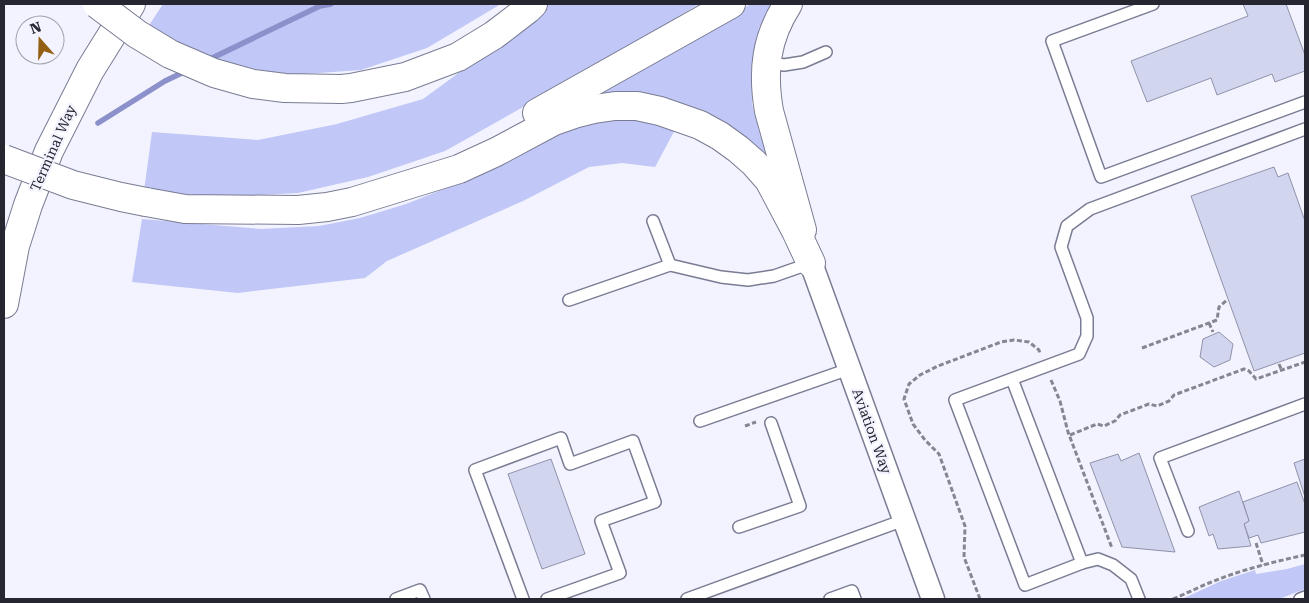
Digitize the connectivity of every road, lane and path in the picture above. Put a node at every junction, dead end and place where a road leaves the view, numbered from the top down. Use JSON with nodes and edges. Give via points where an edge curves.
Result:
{"nodes":[{"id":1,"x":97,"y":4,"type":"edge"},
{"id":2,"x":131,"y":4,"type":"edge"},
{"id":3,"x":533,"y":4,"type":"edge"},
{"id":4,"x":731,"y":4,"type":"edge"},
{"id":5,"x":788,"y":4,"type":"edge"},
{"id":6,"x":1153,"y":4,"type":"edge"},
{"id":7,"x":826,"y":52,"type":"dead end"},
{"id":8,"x":766,"y":62,"type":"junction"},
{"id":9,"x":1305,"y":102,"type":"edge"},
{"id":10,"x":1305,"y":129,"type":"edge"},
{"id":11,"x":4,"y":159,"type":"edge"},
{"id":12,"x":411,"y":184,"type":"junction"},
{"id":13,"x":654,"y":221,"type":"dead end"},
{"id":14,"x":811,"y":263,"type":"junction"},
{"id":15,"x":670,"y":265,"type":"junction"},
{"id":16,"x":569,"y":300,"type":"dead end"},
{"id":17,"x":1227,"y":300,"type":"dead end"},
{"id":18,"x":4,"y":304,"type":"edge"},
{"id":19,"x":1209,"y":323,"type":"junction"},
{"id":20,"x":1213,"y":332,"type":"dead end"},
{"id":21,"x":1142,"y":348,"type":"dead end"},
{"id":22,"x":1305,"y":362,"type":"edge"},
{"id":23,"x":1279,"y":364,"type":"dead end"},
{"id":24,"x":1046,"y":366,"type":"junction"},
{"id":25,"x":849,"y":369,"type":"junction"},
{"id":26,"x":1282,"y":371,"type":"junction"},
{"id":27,"x":1012,"y":379,"type":"junction"},
{"id":28,"x":1305,"y":404,"type":"edge"},
{"id":29,"x":700,"y":421,"type":"dead end"},
{"id":30,"x":771,"y":423,"type":"dead end"},
{"id":31,"x":1070,"y":435,"type":"junction"},
{"id":32,"x":904,"y":520,"type":"junction"},
{"id":33,"x":739,"y":527,"type":"dead end"},
{"id":34,"x":1188,"y":531,"type":"dead end"},
{"id":35,"x":1256,"y":543,"type":"dead end"},
{"id":36,"x":1118,"y":552,"type":"dead end"},
{"id":37,"x":1305,"y":555,"type":"edge"},
{"id":38,"x":1082,"y":563,"type":"junction"},
{"id":39,"x":1263,"y":565,"type":"junction"},
{"id":40,"x":1305,"y":597,"type":"edge"},
{"id":41,"x":396,"y":599,"type":"edge"},
{"id":42,"x":424,"y":599,"type":"edge"},
{"id":43,"x":523,"y":599,"type":"edge"},
{"id":44,"x":547,"y":599,"type":"edge"},
{"id":45,"x":687,"y":599,"type":"edge"},
{"id":46,"x":830,"y":599,"type":"edge"},
{"id":47,"x":855,"y":599,"type":"edge"},
{"id":48,"x":933,"y":599,"type":"edge"},
{"id":49,"x":980,"y":599,"type":"edge"},
{"id":50,"x":1139,"y":599,"type":"edge"},
{"id":51,"x":1173,"y":599,"type":"edge"},
{"id":52,"x":1300,"y":599,"type":"edge"}],
"edges":[{"from":1,"to":3,"type":"main road","bridge":true,"via":[[170,54],[214,73],[253,84],[284,88],[342,89],[404,78],[458,57],[494,35]]},
{"from":2,"to":18,"type":"main road","name":"Terminal Way","via":[[90,70],[49,151],[15,246]]},
{"from":4,"to":12,"type":"main road"},
{"from":5,"to":8,"type":"main road","via":[[773,33]]},
{"from":6,"to":9,"type":"lane","via":[[1052,41],[1101,177]]},
{"from":7,"to":8,"type":"lane","via":[[803,62],[784,65]]},
{"from":8,"to":14,"type":"main road","via":[[768,111]]},
{"from":10,"to":24,"type":"lane","via":[[1090,209],[1067,226],[1061,247],[1087,318],[1087,336],[1079,354]]},
{"from":11,"to":12,"type":"main road","bridge":true,"via":[[73,185],[185,209],[298,210],[327,207]]},
{"from":12,"to":14,"type":"main road","via":[[478,161],[554,121],[574,114],[615,106],[660,110],[720,136],[754,164],[780,198]]},
{"from":13,"to":15,"type":"lane"},
{"from":14,"to":15,"type":"lane","via":[[774,276],[748,280]]},
{"from":14,"to":25,"type":"street","name":"Aviation Way"},
{"from":15,"to":16,"type":"lane"},
{"from":17,"to":19,"type":"path","via":[[1219,307],[1218,320]]},
{"from":19,"to":20,"type":"path"},
{"from":19,"to":21,"type":"path"},
{"from":22,"to":26,"type":"path"},
{"from":23,"to":26,"type":"path"},
{"from":24,"to":27,"type":"lane"},
{"from":24,"to":31,"type":"path"},
{"from":24,"to":49,"type":"path","via":[[1039,350],[1029,342],[1001,342],[920,375],[909,384],[904,399],[913,424],[939,454],[965,526],[964,557]]},
{"from":25,"to":29,"type":"lane"},
{"from":25,"to":32,"type":"street","name":"Aviation Way"},
{"from":26,"to":31,"type":"path","via":[[1256,379],[1244,370],[1174,395],[1169,401],[1156,406],[1149,404],[1120,415],[1104,426],[1097,424]]},
{"from":27,"to":38,"type":"lane"},
{"from":27,"to":38,"type":"lane","via":[[955,400],[1025,585]]},
{"from":28,"to":34,"type":"lane","via":[[1160,458]]},
{"from":30,"to":33,"type":"lane","via":[[800,506]]},
{"from":31,"to":36,"type":"path","via":[[1112,547]]},
{"from":32,"to":45,"type":"lane"},
{"from":32,"to":48,"type":"street","name":"Aviation Way"},
{"from":35,"to":39,"type":"path"},
{"from":37,"to":39,"type":"path"},
{"from":38,"to":50,"type":"lane","via":[[1098,560],[1114,565],[1131,579]]},
{"from":39,"to":51,"type":"path"},
{"from":40,"to":52,"type":"lane"},
{"from":41,"to":42,"type":"lane","via":[[420,590]]},
{"from":43,"to":44,"type":"lane","via":[[475,470],[561,438],[570,464],[633,441],[655,502],[602,522],[620,573]]},
{"from":46,"to":47,"type":"lane","via":[[852,591]]}]}
